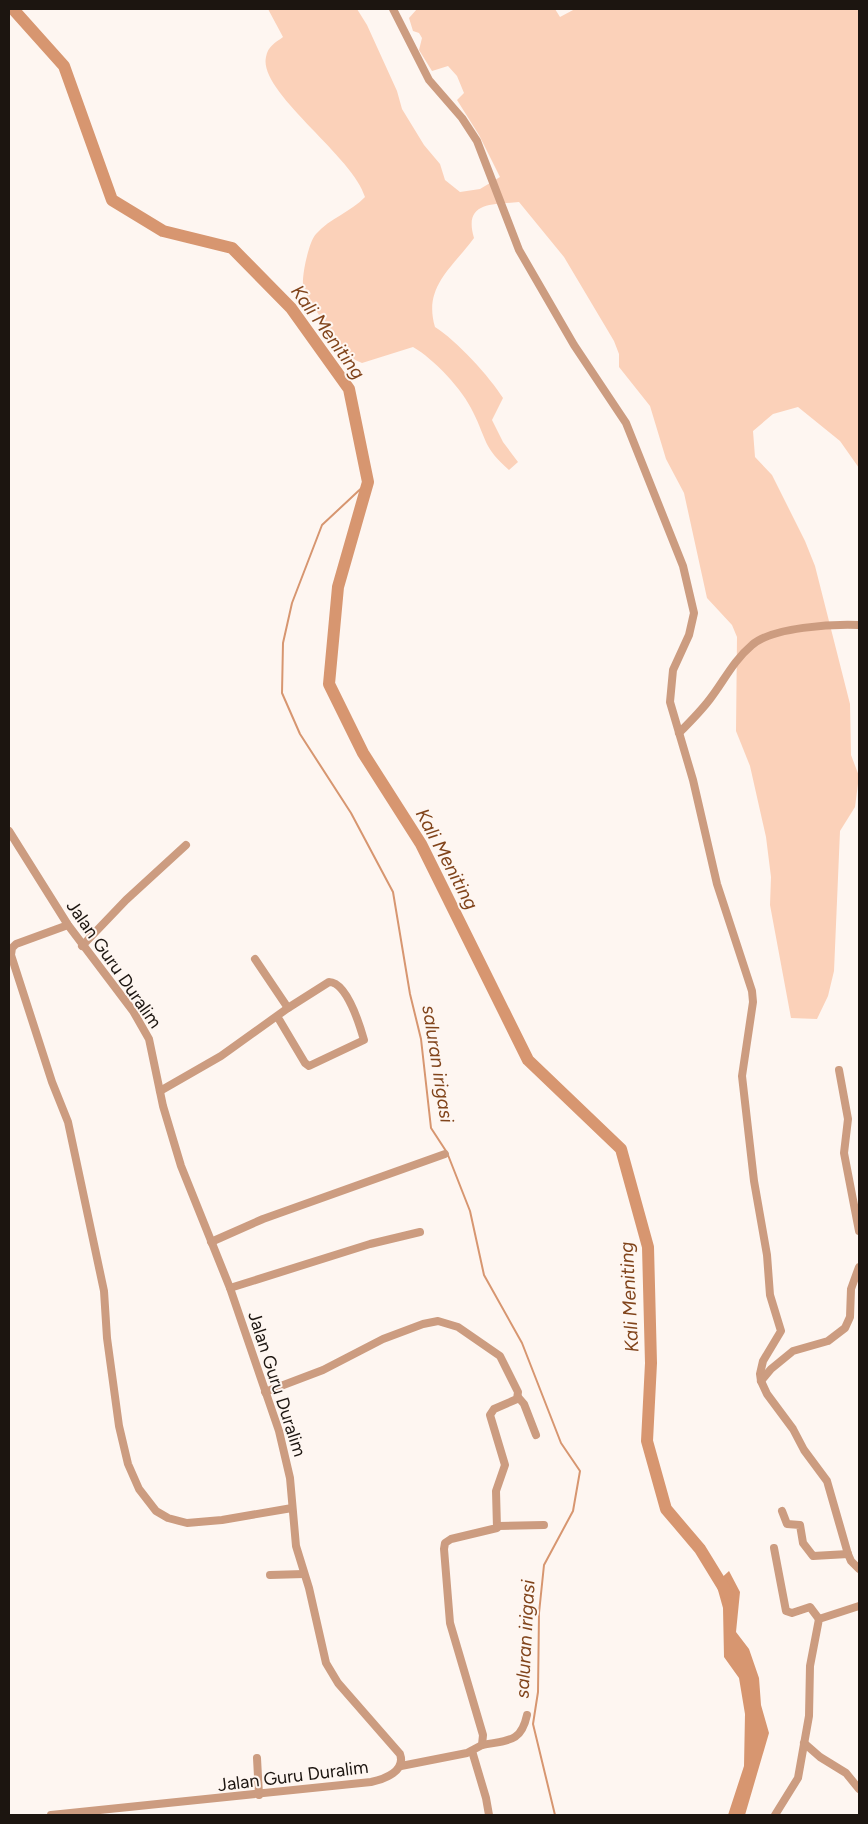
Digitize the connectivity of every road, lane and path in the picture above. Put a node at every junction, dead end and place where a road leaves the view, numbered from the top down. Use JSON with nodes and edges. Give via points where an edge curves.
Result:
{"nodes":[{"id":1,"x":393,"y":9,"type":"edge"},
{"id":2,"x":859,"y":625,"type":"edge"},
{"id":3,"x":679,"y":733,"type":"junction"},
{"id":4,"x":9,"y":831,"type":"edge"},
{"id":5,"x":186,"y":844,"type":"dead end"},
{"id":6,"x":68,"y":925,"type":"junction"},
{"id":7,"x":82,"y":946,"type":"junction"},
{"id":8,"x":255,"y":959,"type":"dead end"},
{"id":9,"x":288,"y":1008,"type":"junction"},
{"id":10,"x":277,"y":1016,"type":"junction"},
{"id":11,"x":839,"y":1070,"type":"dead end"},
{"id":12,"x":160,"y":1091,"type":"junction"},
{"id":13,"x":445,"y":1154,"type":"dead end"},
{"id":14,"x":859,"y":1231,"type":"edge"},
{"id":15,"x":420,"y":1232,"type":"dead end"},
{"id":16,"x":211,"y":1242,"type":"junction"},
{"id":17,"x":859,"y":1267,"type":"edge"},
{"id":18,"x":230,"y":1288,"type":"junction"},
{"id":19,"x":761,"y":1381,"type":"junction"},
{"id":20,"x":265,"y":1392,"type":"junction"},
{"id":21,"x":518,"y":1397,"type":"junction"},
{"id":22,"x":536,"y":1436,"type":"dead end"},
{"id":23,"x":292,"y":1508,"type":"junction"},
{"id":24,"x":782,"y":1512,"type":"dead end"},
{"id":25,"x":544,"y":1525,"type":"dead end"},
{"id":26,"x":498,"y":1526,"type":"junction"},
{"id":27,"x":774,"y":1548,"type":"dead end"},
{"id":28,"x":848,"y":1554,"type":"junction"},
{"id":29,"x":859,"y":1569,"type":"edge"},
{"id":30,"x":304,"y":1574,"type":"junction"},
{"id":31,"x":270,"y":1575,"type":"dead end"},
{"id":32,"x":859,"y":1606,"type":"edge"},
{"id":33,"x":819,"y":1619,"type":"junction"},
{"id":34,"x":527,"y":1715,"type":"dead end"},
{"id":35,"x":804,"y":1743,"type":"junction"},
{"id":36,"x":482,"y":1746,"type":"junction"},
{"id":37,"x":472,"y":1751,"type":"junction"},
{"id":38,"x":257,"y":1758,"type":"dead end"},
{"id":39,"x":401,"y":1766,"type":"junction"},
{"id":40,"x":856,"y":1777,"type":"edge"},
{"id":41,"x":859,"y":1788,"type":"edge"},
{"id":42,"x":259,"y":1795,"type":"junction"},
{"id":43,"x":51,"y":1815,"type":"edge"},
{"id":44,"x":488,"y":1815,"type":"edge"},
{"id":45,"x":775,"y":1815,"type":"edge"}],
"edges":[{"from":1,"to":3,"type":"street","via":[[429,80],[477,141],[519,250],[578,352],[626,423],[641,457],[693,601],[692,624],[670,682],[670,702]]},
{"from":2,"to":3,"type":"street","via":[[805,628],[767,636],[753,643]]},
{"from":3,"to":19,"type":"street","via":[[717,884],[752,991],[742,1076],[770,1295],[781,1331],[763,1361]]},
{"from":4,"to":6,"type":"street","name":"Jalan Guru Duralim"},
{"from":5,"to":7,"type":"street","via":[[132,893]]},
{"from":6,"to":7,"type":"street","name":"Jalan Guru Duralim"},
{"from":6,"to":23,"type":"street","via":[[16,944],[11,954],[68,1122],[103,1284],[106,1338],[119,1426],[131,1473],[152,1507],[180,1522],[222,1520]]},
{"from":7,"to":12,"type":"street","name":"Jalan Guru Duralim","via":[[143,1028],[152,1050]]},
{"from":8,"to":9,"type":"street"},
{"from":9,"to":10,"type":"street"},
{"from":9,"to":10,"type":"street","via":[[328,982],[334,982],[358,1015],[364,1040],[308,1066]]},
{"from":10,"to":12,"type":"street","via":[[221,1056]]},
{"from":11,"to":14,"type":"street","via":[[848,1119],[844,1153]]},
{"from":12,"to":16,"type":"street","name":"Jalan Guru Duralim","via":[[181,1166]]},
{"from":13,"to":16,"type":"street"},
{"from":15,"to":18,"type":"street","via":[[370,1244]]},
{"from":16,"to":18,"type":"street","name":"Jalan Guru Duralim"},
{"from":17,"to":19,"type":"street","via":[[851,1289],[850,1317],[845,1328],[828,1341],[793,1351]]},
{"from":18,"to":20,"type":"street","name":"Jalan Guru Duralim"},
{"from":19,"to":28,"type":"street","via":[[827,1481]]},
{"from":20,"to":21,"type":"street","via":[[314,1374],[383,1339],[438,1321],[458,1327],[500,1356]]},
{"from":20,"to":23,"type":"street","name":"Jalan Guru Duralim","via":[[288,1468]]},
{"from":21,"to":22,"type":"street","via":[[524,1404]]},
{"from":21,"to":26,"type":"street","via":[[494,1409],[490,1416],[505,1464],[496,1491]]},
{"from":23,"to":30,"type":"street","name":"Jalan Guru Duralim","via":[[296,1546]]},
{"from":24,"to":28,"type":"street","via":[[787,1524],[800,1525],[802,1543],[813,1556]]},
{"from":25,"to":26,"type":"street"},
{"from":26,"to":36,"type":"street","via":[[492,1531],[451,1539],[444,1549],[450,1623],[483,1735]]},
{"from":27,"to":33,"type":"street","via":[[786,1611],[792,1613],[810,1607]]},
{"from":28,"to":29,"type":"street"},
{"from":30,"to":31,"type":"street"},
{"from":30,"to":39,"type":"street","name":"Jalan Guru Duralim","via":[[330,1672],[400,1754]]},
{"from":32,"to":33,"type":"street"},
{"from":33,"to":35,"type":"street","via":[[810,1666],[809,1716]]},
{"from":34,"to":36,"type":"street","via":[[524,1728],[517,1737]]},
{"from":35,"to":40,"type":"street","via":[[820,1758]]},
{"from":35,"to":45,"type":"street","via":[[795,1786]]},
{"from":36,"to":37,"type":"street"},
{"from":37,"to":39,"type":"street"},
{"from":37,"to":44,"type":"street"},
{"from":38,"to":42,"type":"street"},
{"from":39,"to":42,"type":"street","name":"Jalan Guru Duralim","via":[[392,1774],[371,1782]]},
{"from":40,"to":41,"type":"street"},
{"from":42,"to":43,"type":"street","name":"Jalan Guru Duralim"}]}
